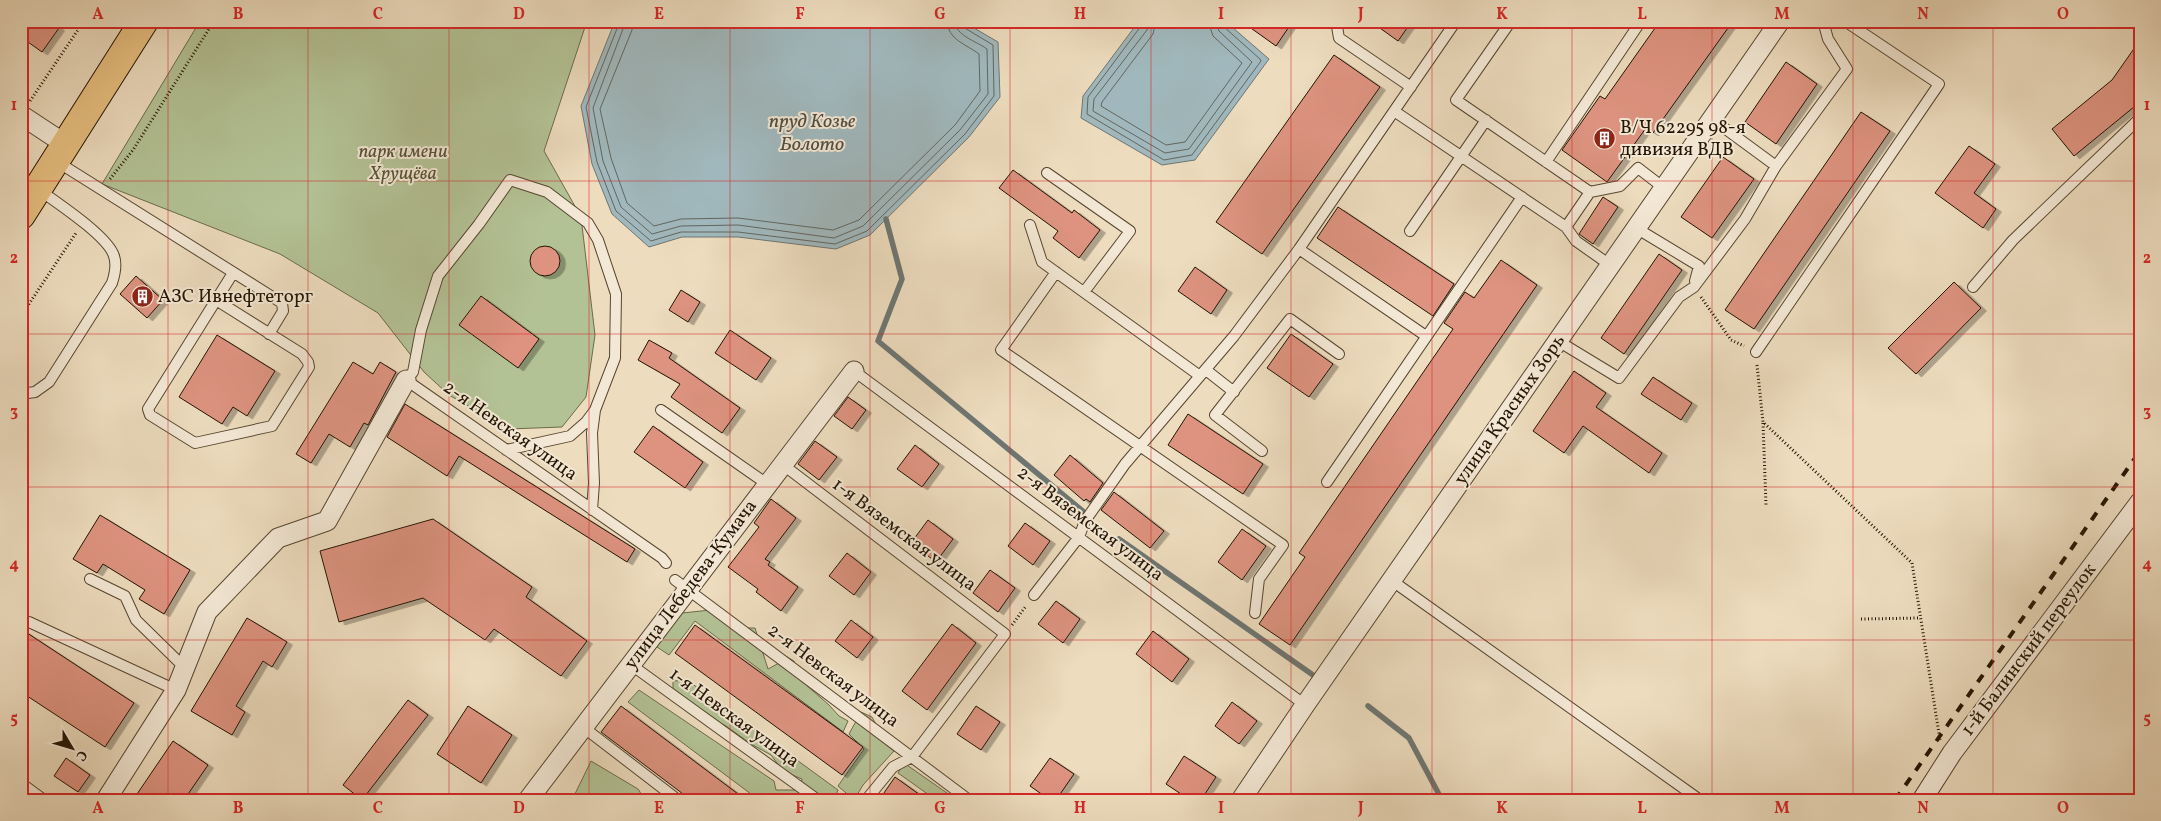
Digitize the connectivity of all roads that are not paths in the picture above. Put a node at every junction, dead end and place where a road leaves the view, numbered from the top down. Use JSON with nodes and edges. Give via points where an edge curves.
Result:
{"nodes":[{"id":1,"x":144,"y":21,"type":"edge"},
{"id":2,"x":1336,"y":21,"type":"edge"},
{"id":3,"x":1456,"y":21,"type":"edge"},
{"id":4,"x":1641,"y":21,"type":"edge"},
{"id":5,"x":1780,"y":21,"type":"edge"},
{"id":6,"x":1823,"y":21,"type":"edge"},
{"id":7,"x":1845,"y":21,"type":"edge"},
{"id":8,"x":1506,"y":23,"type":"edge"},
{"id":9,"x":1411,"y":87,"type":"junction"},
{"id":10,"x":24,"y":110,"type":"edge"},
{"id":11,"x":1394,"y":111,"type":"junction"},
{"id":12,"x":2140,"y":118,"type":"edge"},
{"id":13,"x":1712,"y":119,"type":"junction"},
{"id":14,"x":1486,"y":120,"type":"junction"},
{"id":15,"x":61,"y":153,"type":"junction"},
{"id":16,"x":1462,"y":157,"type":"junction"},
{"id":17,"x":1546,"y":162,"type":"junction"},
{"id":18,"x":1776,"y":166,"type":"junction"},
{"id":19,"x":1048,"y":174,"type":"dead end"},
{"id":20,"x":1664,"y":188,"type":"junction"},
{"id":21,"x":38,"y":189,"type":"junction"},
{"id":22,"x":1590,"y":192,"type":"junction"},
{"id":23,"x":1522,"y":198,"type":"junction"},
{"id":24,"x":21,"y":216,"type":"edge"},
{"id":25,"x":1030,"y":225,"type":"dead end"},
{"id":26,"x":1566,"y":227,"type":"junction"},
{"id":27,"x":1636,"y":228,"type":"junction"},
{"id":28,"x":1410,"y":231,"type":"dead end"},
{"id":29,"x":1300,"y":249,"type":"junction"},
{"id":30,"x":1610,"y":265,"type":"junction"},
{"id":31,"x":1056,"y":272,"type":"junction"},
{"id":32,"x":234,"y":273,"type":"junction"},
{"id":33,"x":1694,"y":287,"type":"junction"},
{"id":34,"x":1973,"y":287,"type":"dead end"},
{"id":35,"x":1084,"y":292,"type":"junction"},
{"id":36,"x":216,"y":300,"type":"junction"},
{"id":37,"x":269,"y":334,"type":"junction"},
{"id":38,"x":1426,"y":336,"type":"junction"},
{"id":39,"x":1558,"y":340,"type":"junction"},
{"id":40,"x":1756,"y":352,"type":"road end"},
{"id":41,"x":1339,"y":354,"type":"dead end"},
{"id":42,"x":854,"y":371,"type":"joint"},
{"id":43,"x":1203,"y":373,"type":"junction"},
{"id":44,"x":406,"y":380,"type":"junction"},
{"id":45,"x":1234,"y":392,"type":"junction"},
{"id":46,"x":21,"y":394,"type":"edge"},
{"id":47,"x":595,"y":410,"type":"junction"},
{"id":48,"x":661,"y":410,"type":"dead end"},
{"id":49,"x":1140,"y":447,"type":"junction"},
{"id":50,"x":506,"y":450,"type":"junction"},
{"id":51,"x":1262,"y":452,"type":"dead end"},
{"id":52,"x":782,"y":464,"type":"junction"},
{"id":53,"x":1327,"y":482,"type":"dead end"},
{"id":54,"x":767,"y":484,"type":"junction"},
{"id":55,"x":2140,"y":502,"type":"edge"},
{"id":56,"x":592,"y":510,"type":"junction"},
{"id":57,"x":1080,"y":537,"type":"junction"},
{"id":58,"x":666,"y":563,"type":"dead end"},
{"id":59,"x":90,"y":579,"type":"dead end"},
{"id":60,"x":1391,"y":580,"type":"junction"},
{"id":61,"x":682,"y":584,"type":"junction"},
{"id":62,"x":1034,"y":595,"type":"road end"},
{"id":63,"x":1255,"y":613,"type":"dead end"},
{"id":64,"x":29,"y":622,"type":"dead end"},
{"id":65,"x":630,"y":664,"type":"junction"},
{"id":66,"x":185,"y":668,"type":"junction"},
{"id":67,"x":176,"y":690,"type":"junction"},
{"id":68,"x":1305,"y":705,"type":"junction"},
{"id":69,"x":583,"y":727,"type":"junction"},
{"id":70,"x":912,"y":757,"type":"junction"},
{"id":71,"x":21,"y":783,"type":"edge"},
{"id":72,"x":44,"y":800,"type":"edge"},
{"id":73,"x":106,"y":800,"type":"edge"},
{"id":74,"x":528,"y":800,"type":"edge"},
{"id":75,"x":678,"y":800,"type":"edge"},
{"id":76,"x":818,"y":800,"type":"edge"},
{"id":77,"x":866,"y":800,"type":"edge"},
{"id":78,"x":969,"y":800,"type":"edge"},
{"id":79,"x":1241,"y":800,"type":"edge"},
{"id":80,"x":1700,"y":800,"type":"edge"},
{"id":81,"x":1922,"y":800,"type":"edge"}],
"edges":[{"from":1,"to":15,"type":"main road"},
{"from":2,"to":9,"type":"lane","via":[[1339,38]]},
{"from":3,"to":9,"type":"lane"},
{"from":4,"to":17,"type":"lane"},
{"from":5,"to":13,"type":"street","name":"улица Красных Зорь"},
{"from":6,"to":18,"type":"lane","via":[[1828,39],[1846,69]]},
{"from":7,"to":40,"type":"lane","via":[[1939,84]]},
{"from":8,"to":14,"type":"lane","via":[[1456,100]]},
{"from":9,"to":11,"type":"lane"},
{"from":10,"to":15,"type":"street"},
{"from":11,"to":16,"type":"lane"},
{"from":11,"to":29,"type":"lane"},
{"from":12,"to":34,"type":"lane","via":[[2013,240]]},
{"from":13,"to":18,"type":"lane"},
{"from":13,"to":20,"type":"street","name":"улица Красных Зорь"},
{"from":14,"to":16,"type":"lane"},
{"from":14,"to":17,"type":"lane"},
{"from":15,"to":21,"type":"main road"},
{"from":15,"to":32,"type":"lane","via":[[101,190]]},
{"from":16,"to":23,"type":"lane"},
{"from":16,"to":28,"type":"lane"},
{"from":17,"to":22,"type":"lane"},
{"from":18,"to":33,"type":"lane","via":[[1745,220]]},
{"from":19,"to":35,"type":"lane","via":[[1130,231]]},
{"from":20,"to":22,"type":"lane","via":[[1638,168],[1620,186]]},
{"from":20,"to":27,"type":"street","name":"улица Красных Зорь"},
{"from":21,"to":24,"type":"main road"},
{"from":21,"to":46,"type":"lane","via":[[109,246],[116,264],[112,283],[49,382],[34,392]]},
{"from":22,"to":26,"type":"lane"},
{"from":23,"to":26,"type":"lane"},
{"from":23,"to":38,"type":"lane"},
{"from":25,"to":31,"type":"lane","via":[[1042,262]]},
{"from":26,"to":30,"type":"lane","via":[[1576,242]]},
{"from":27,"to":30,"type":"street","name":"улица Красных Зорь"},
{"from":27,"to":33,"type":"lane","via":[[1699,266]]},
{"from":29,"to":38,"type":"lane"},
{"from":29,"to":43,"type":"lane"},
{"from":30,"to":39,"type":"street","name":"улица Красных Зорь"},
{"from":31,"to":35,"type":"lane"},
{"from":31,"to":49,"type":"lane","via":[[1001,350]]},
{"from":32,"to":36,"type":"lane"},
{"from":32,"to":37,"type":"lane","via":[[282,303],[283,311]]},
{"from":33,"to":39,"type":"lane","via":[[1679,297],[1619,378]]},
{"from":35,"to":43,"type":"lane"},
{"from":36,"to":37,"type":"lane"},
{"from":36,"to":37,"type":"lane","via":[[148,409],[150,415],[191,441],[199,442],[274,425],[306,372],[308,362],[302,354]]},
{"from":38,"to":53,"type":"lane"},
{"from":39,"to":60,"type":"street","name":"улица Красных Зорь"},
{"from":41,"to":45,"type":"lane","via":[[1290,319]]},
{"from":42,"to":52,"type":"street","name":"улица Лебедева-Кумача"},
{"from":42,"to":57,"type":"lane","name":"2-я Вяземская улица"},
{"from":43,"to":45,"type":"lane"},
{"from":43,"to":49,"type":"lane"},
{"from":44,"to":47,"type":"lane","via":[[413,372],[421,330],[438,276],[510,180],[547,192],[588,223],[598,240],[616,303],[615,358]]},
{"from":44,"to":50,"type":"lane","name":"2-я Невская улица"},
{"from":44,"to":66,"type":"street","via":[[327,521],[278,538],[207,612]]},
{"from":45,"to":51,"type":"lane","via":[[1215,415]]},
{"from":47,"to":50,"type":"lane","via":[[570,436]]},
{"from":47,"to":56,"type":"lane"},
{"from":48,"to":54,"type":"lane"},
{"from":49,"to":57,"type":"lane","via":[[1085,521]]},
{"from":49,"to":63,"type":"lane","via":[[1283,545],[1259,579]]},
{"from":50,"to":56,"type":"lane","name":"2-я Невская улица"},
{"from":52,"to":54,"type":"street","name":"улица Лебедева-Кумача"},
{"from":52,"to":70,"type":"lane","name":"1-я Вяземская улица","via":[[1004,634]]},
{"from":54,"to":61,"type":"street","name":"улица Лебедева-Кумача"},
{"from":55,"to":81,"type":"street","name":"1-й Балинский переулок","via":[[1952,753]]},
{"from":56,"to":58,"type":"lane","name":"2-я Невская улица"},
{"from":57,"to":62,"type":"lane"},
{"from":57,"to":68,"type":"lane","name":"2-я Вяземская улица"},
{"from":59,"to":66,"type":"lane","via":[[125,596],[136,620]]},
{"from":60,"to":68,"type":"street","name":"улица Красных Зорь"},
{"from":60,"to":80,"type":"lane"},
{"from":61,"to":65,"type":"street","name":"улица Лебедева-Кумача"},
{"from":61,"to":70,"type":"lane","name":"2-я Невская улица"},
{"from":64,"to":67,"type":"lane"},
{"from":65,"to":69,"type":"street","name":"улица Лебедева-Кумача"},
{"from":65,"to":76,"type":"lane","name":"1-я Невская улица"},
{"from":66,"to":67,"type":"street"},
{"from":67,"to":73,"type":"street"},
{"from":68,"to":79,"type":"street","name":"улица Красных Зорь"},
{"from":69,"to":74,"type":"street","name":"улица Лебедева-Кумача"},
{"from":69,"to":75,"type":"lane"},
{"from":70,"to":77,"type":"lane","via":[[883,776]]},
{"from":70,"to":78,"type":"lane","name":"2-я Невская улица"},
{"from":71,"to":72,"type":"lane"}]}
